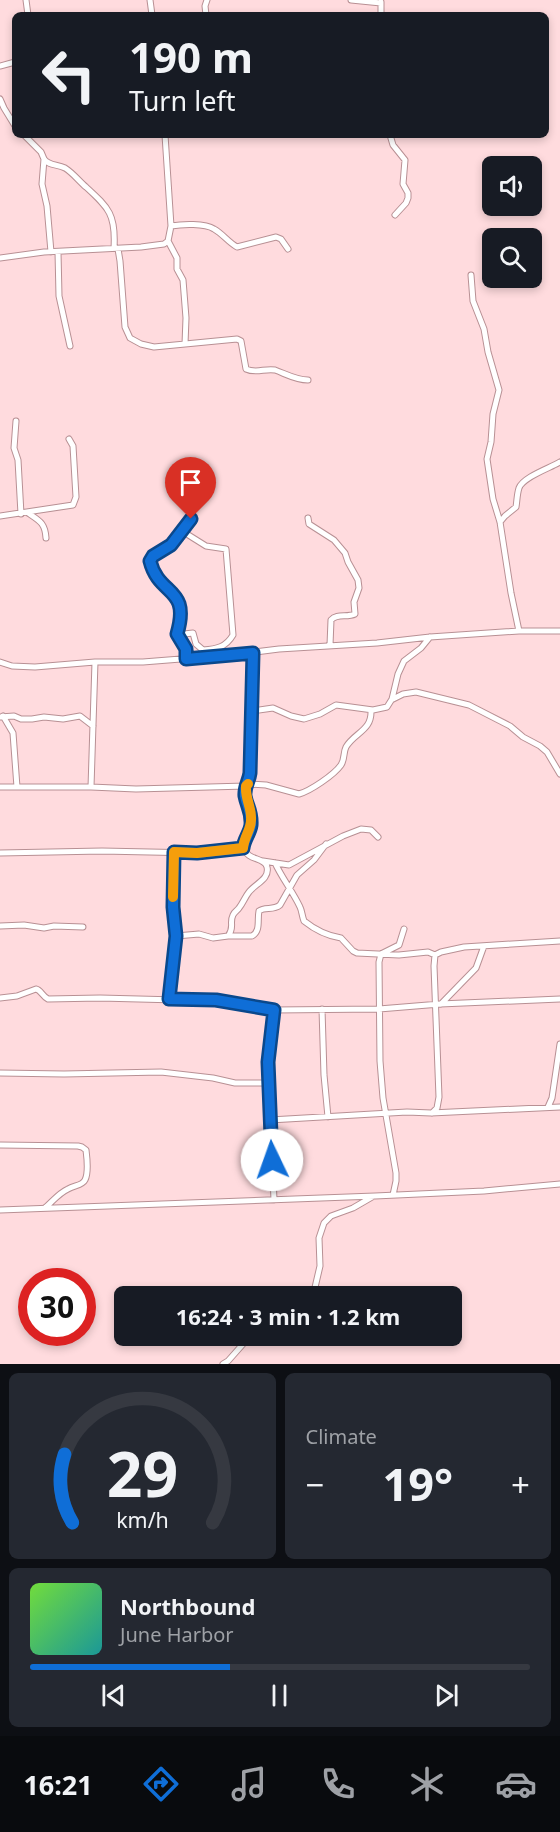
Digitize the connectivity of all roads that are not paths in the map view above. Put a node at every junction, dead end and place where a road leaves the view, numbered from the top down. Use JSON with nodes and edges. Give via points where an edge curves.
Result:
{"nodes":[{"id":1,"x":351,"y":0,"type":"edge"},
{"id":2,"x":381,"y":1,"type":"edge"},
{"id":3,"x":0,"y":99,"type":"edge"},
{"id":4,"x":12,"y":122,"type":"edge"},
{"id":5,"x":27,"y":138,"type":"edge"},
{"id":6,"x":165,"y":138,"type":"edge"},
{"id":7,"x":391,"y":138,"type":"edge"},
{"id":8,"x":44,"y":159,"type":"junction"},
{"id":9,"x":395,"y":215,"type":"dead end"},
{"id":10,"x":171,"y":226,"type":"junction"},
{"id":11,"x":168,"y":241,"type":"junction"},
{"id":12,"x":116,"y":248,"type":"junction"},
{"id":13,"x":288,"y":249,"type":"dead end"},
{"id":14,"x":51,"y":252,"type":"junction"},
{"id":15,"x":58,"y":252,"type":"junction"},
{"id":16,"x":0,"y":258,"type":"edge"},
{"id":17,"x":471,"y":275,"type":"dead end"},
{"id":18,"x":185,"y":344,"type":"junction"},
{"id":19,"x":70,"y":346,"type":"dead end"},
{"id":20,"x":308,"y":380,"type":"dead end"},
{"id":21,"x":16,"y":421,"type":"dead end"},
{"id":22,"x":69,"y":439,"type":"dead end"},
{"id":23,"x":560,"y":462,"type":"edge"},
{"id":24,"x":28,"y":513,"type":"junction"},
{"id":25,"x":21,"y":514,"type":"junction"},
{"id":26,"x":0,"y":516,"type":"edge"},
{"id":27,"x":308,"y":518,"type":"dead end"},
{"id":28,"x":191,"y":519,"type":"dead end"},
{"id":29,"x":500,"y":522,"type":"junction"},
{"id":30,"x":182,"y":531,"type":"junction"},
{"id":31,"x":46,"y":538,"type":"dead end"},
{"id":32,"x":519,"y":631,"type":"junction"},
{"id":33,"x":560,"y":631,"type":"edge"},
{"id":34,"x":430,"y":637,"type":"junction"},
{"id":35,"x":330,"y":645,"type":"junction"},
{"id":36,"x":186,"y":649,"type":"junction"},
{"id":37,"x":253,"y":653,"type":"junction"},
{"id":38,"x":186,"y":659,"type":"junction"},
{"id":39,"x":0,"y":662,"type":"edge"},
{"id":40,"x":95,"y":662,"type":"junction"},
{"id":41,"x":392,"y":699,"type":"junction"},
{"id":42,"x":371,"y":710,"type":"junction"},
{"id":43,"x":252,"y":711,"type":"junction"},
{"id":44,"x":2,"y":716,"type":"edge"},
{"id":45,"x":93,"y":726,"type":"junction"},
{"id":46,"x":560,"y":774,"type":"edge"},
{"id":47,"x":247,"y":785,"type":"junction"},
{"id":48,"x":17,"y":786,"type":"junction"},
{"id":49,"x":0,"y":787,"type":"edge"},
{"id":50,"x":91,"y":787,"type":"junction"},
{"id":51,"x":378,"y":837,"type":"dead end"},
{"id":52,"x":326,"y":844,"type":"junction"},
{"id":53,"x":243,"y":848,"type":"junction"},
{"id":54,"x":174,"y":852,"type":"junction"},
{"id":55,"x":0,"y":853,"type":"edge"},
{"id":56,"x":263,"y":861,"type":"junction"},
{"id":57,"x":275,"y":863,"type":"junction"},
{"id":58,"x":289,"y":887,"type":"junction"},
{"id":59,"x":0,"y":926,"type":"edge"},
{"id":60,"x":83,"y":927,"type":"dead end"},
{"id":61,"x":404,"y":929,"type":"dead end"},
{"id":62,"x":176,"y":936,"type":"junction"},
{"id":63,"x":228,"y":936,"type":"junction"},
{"id":64,"x":560,"y":941,"type":"edge"},
{"id":65,"x":484,"y":946,"type":"junction"},
{"id":66,"x":381,"y":954,"type":"junction"},
{"id":67,"x":435,"y":955,"type":"junction"},
{"id":68,"x":0,"y":998,"type":"edge"},
{"id":69,"x":169,"y":999,"type":"junction"},
{"id":70,"x":560,"y":999,"type":"edge"},
{"id":71,"x":438,"y":1005,"type":"junction"},
{"id":72,"x":322,"y":1009,"type":"junction"},
{"id":73,"x":379,"y":1009,"type":"junction"},
{"id":74,"x":274,"y":1010,"type":"junction"},
{"id":75,"x":560,"y":1044,"type":"edge"},
{"id":76,"x":0,"y":1073,"type":"edge"},
{"id":77,"x":268,"y":1083,"type":"junction"},
{"id":78,"x":548,"y":1107,"type":"junction"},
{"id":79,"x":560,"y":1107,"type":"edge"},
{"id":80,"x":431,"y":1113,"type":"junction"},
{"id":81,"x":387,"y":1114,"type":"junction"},
{"id":82,"x":328,"y":1117,"type":"junction"},
{"id":83,"x":270,"y":1120,"type":"junction"},
{"id":84,"x":0,"y":1145,"type":"edge"},
{"id":85,"x":560,"y":1184,"type":"edge"},
{"id":86,"x":393,"y":1195,"type":"junction"},
{"id":87,"x":375,"y":1196,"type":"junction"},
{"id":88,"x":274,"y":1200,"type":"junction"},
{"id":89,"x":45,"y":1208,"type":"junction"},
{"id":90,"x":0,"y":1210,"type":"edge"},
{"id":91,"x":315,"y":1286,"type":"edge"},
{"id":92,"x":241,"y":1346,"type":"edge"},
{"id":93,"x":223,"y":1364,"type":"edge"}],
"edges":[{"from":1,"to":2,"type":"street"},
{"from":3,"to":4,"type":"street"},
{"from":5,"to":8,"type":"street"},
{"from":6,"to":10,"type":"street"},
{"from":7,"to":9,"type":"street","via":[[405,160],[404,184],[408,193],[406,203]]},
{"from":8,"to":12,"type":"street","via":[[66,169],[109,210]]},
{"from":8,"to":14,"type":"street","via":[[42,184]]},
{"from":10,"to":11,"type":"street"},
{"from":10,"to":13,"type":"street","via":[[212,227],[237,247],[276,237]]},
{"from":11,"to":12,"type":"street"},
{"from":11,"to":18,"type":"street","via":[[183,280]]},
{"from":12,"to":15,"type":"street"},
{"from":12,"to":18,"type":"street","via":[[127,335],[148,347]]},
{"from":14,"to":15,"type":"street"},
{"from":14,"to":16,"type":"street"},
{"from":15,"to":19,"type":"street","via":[[59,296]]},
{"from":17,"to":29,"type":"street","via":[[473,301],[484,329],[498,390],[487,459]]},
{"from":18,"to":20,"type":"street","via":[[237,339],[243,345],[246,369],[278,371]]},
{"from":21,"to":25,"type":"street","via":[[14,448]]},
{"from":22,"to":24,"type":"street","via":[[76,487],[73,505]]},
{"from":23,"to":29,"type":"street","via":[[521,483],[516,507]]},
{"from":24,"to":25,"type":"street"},
{"from":24,"to":31,"type":"street","via":[[42,522]]},
{"from":25,"to":26,"type":"street"},
{"from":27,"to":35,"type":"street","via":[[309,524],[334,540],[345,553],[359,588],[355,614],[331,620]]},
{"from":28,"to":30,"type":"street"},
{"from":29,"to":32,"type":"street"},
{"from":30,"to":36,"type":"street","via":[[150,561],[159,580],[182,608],[177,634]]},
{"from":30,"to":36,"type":"street","via":[[206,546],[226,549],[233,634],[220,648],[203,650],[193,633],[186,633]]},
{"from":32,"to":33,"type":"street"},
{"from":32,"to":34,"type":"street"},
{"from":34,"to":35,"type":"street"},
{"from":34,"to":41,"type":"street","via":[[404,661]]},
{"from":35,"to":37,"type":"street"},
{"from":36,"to":38,"type":"street"},
{"from":37,"to":38,"type":"street"},
{"from":37,"to":43,"type":"street"},
{"from":38,"to":40,"type":"street"},
{"from":39,"to":40,"type":"street","via":[[35,667]]},
{"from":40,"to":45,"type":"street"},
{"from":41,"to":42,"type":"street","via":[[387,707]]},
{"from":41,"to":46,"type":"street","via":[[416,692],[469,705],[540,746]]},
{"from":42,"to":43,"type":"street","via":[[336,705],[304,719],[277,709]]},
{"from":42,"to":47,"type":"street","via":[[370,723],[345,748],[342,764],[320,783],[299,794],[266,785]]},
{"from":43,"to":47,"type":"street"},
{"from":44,"to":45,"type":"street","via":[[80,716]]},
{"from":44,"to":48,"type":"street","via":[[13,733]]},
{"from":45,"to":50,"type":"street"},
{"from":47,"to":50,"type":"street"},
{"from":47,"to":53,"type":"street","via":[[245,796],[251,817]]},
{"from":48,"to":49,"type":"street"},
{"from":48,"to":50,"type":"street"},
{"from":51,"to":52,"type":"street","via":[[371,830],[362,829]]},
{"from":52,"to":57,"type":"street","via":[[296,863]]},
{"from":52,"to":58,"type":"street"},
{"from":53,"to":54,"type":"street"},
{"from":53,"to":56,"type":"street","via":[[249,856]]},
{"from":54,"to":55,"type":"street"},
{"from":54,"to":62,"type":"street"},
{"from":56,"to":57,"type":"street"},
{"from":56,"to":63,"type":"street","via":[[267,865],[265,877],[233,915]]},
{"from":57,"to":58,"type":"street"},
{"from":58,"to":63,"type":"street","via":[[280,906],[259,911],[256,934]]},
{"from":58,"to":66,"type":"street","via":[[310,926],[341,938],[357,953]]},
{"from":59,"to":60,"type":"street"},
{"from":61,"to":66,"type":"street","via":[[399,945]]},
{"from":62,"to":63,"type":"street"},
{"from":62,"to":69,"type":"street"},
{"from":64,"to":65,"type":"street"},
{"from":65,"to":67,"type":"street"},
{"from":65,"to":71,"type":"street","via":[[476,968]]},
{"from":66,"to":67,"type":"street"},
{"from":66,"to":73,"type":"street"},
{"from":67,"to":71,"type":"street"},
{"from":68,"to":69,"type":"street","via":[[36,989],[48,999]]},
{"from":69,"to":74,"type":"street","via":[[216,1000]]},
{"from":70,"to":71,"type":"street"},
{"from":71,"to":73,"type":"street"},
{"from":71,"to":80,"type":"street","via":[[439,1097],[437,1108]]},
{"from":72,"to":73,"type":"street"},
{"from":72,"to":74,"type":"street"},
{"from":72,"to":82,"type":"street"},
{"from":73,"to":81,"type":"street"},
{"from":74,"to":77,"type":"street"},
{"from":75,"to":78,"type":"street"},
{"from":76,"to":77,"type":"street","via":[[160,1072],[235,1083]]},
{"from":77,"to":83,"type":"street"},
{"from":78,"to":79,"type":"street"},
{"from":78,"to":80,"type":"street"},
{"from":80,"to":81,"type":"street"},
{"from":81,"to":82,"type":"street"},
{"from":81,"to":86,"type":"street","via":[[396,1181]]},
{"from":82,"to":83,"type":"street"},
{"from":83,"to":88,"type":"street"},
{"from":84,"to":89,"type":"street","via":[[78,1146],[86,1150],[85,1180],[60,1193]]},
{"from":85,"to":86,"type":"street"},
{"from":86,"to":87,"type":"street"},
{"from":87,"to":88,"type":"street"},
{"from":87,"to":91,"type":"street","via":[[324,1223]]},
{"from":88,"to":89,"type":"street"},
{"from":89,"to":90,"type":"street"},
{"from":92,"to":93,"type":"street"}]}
